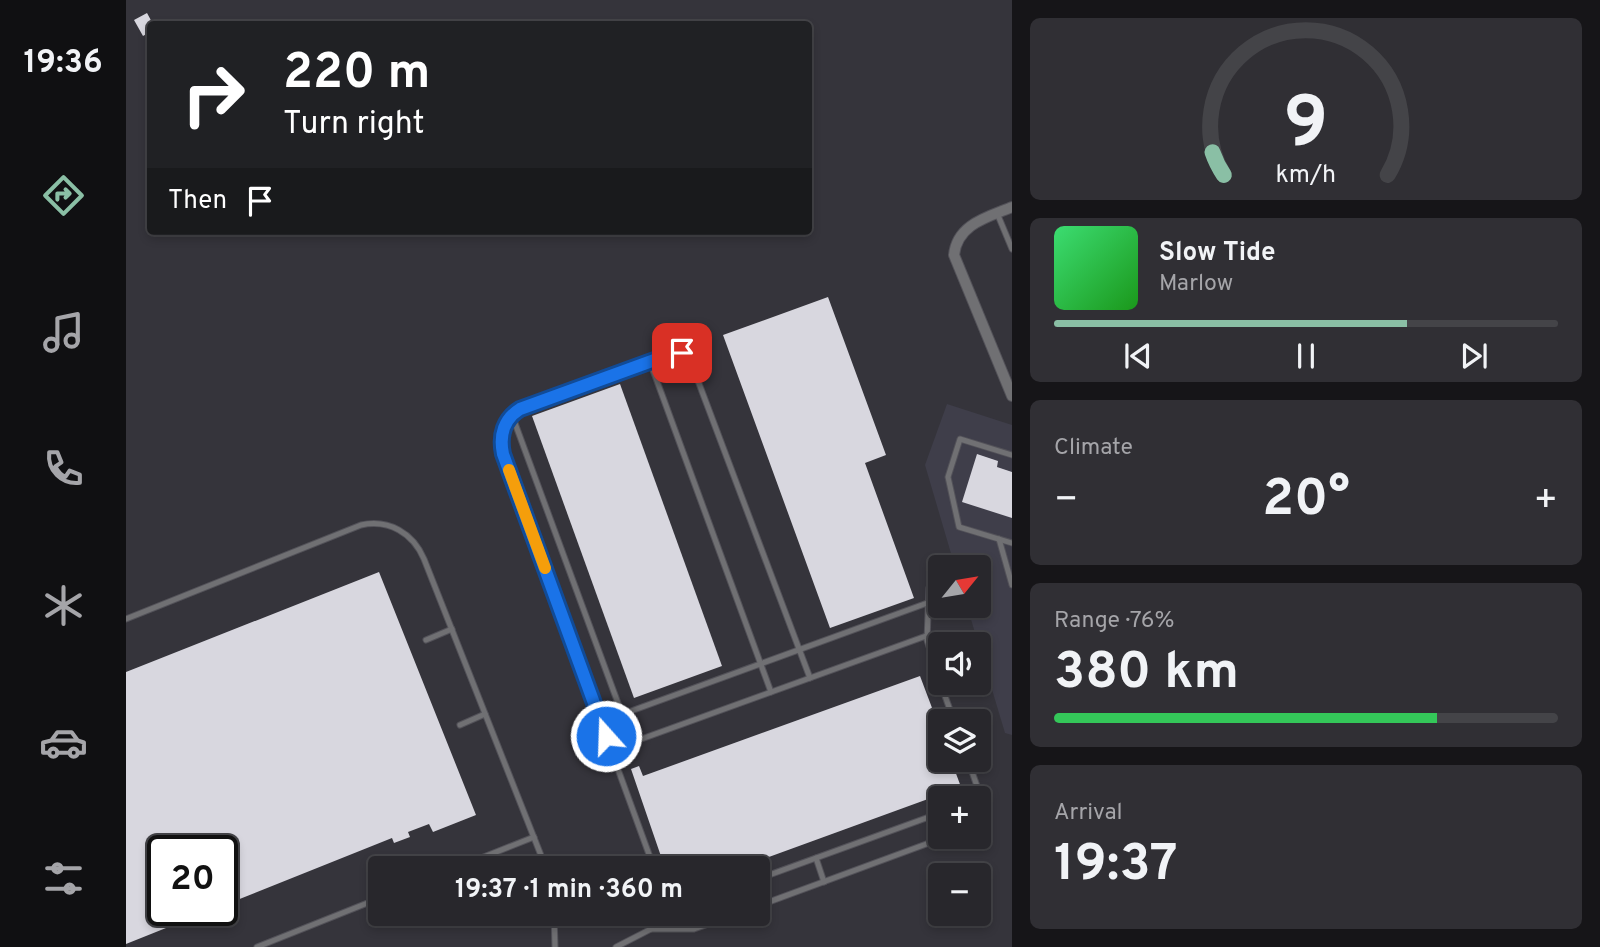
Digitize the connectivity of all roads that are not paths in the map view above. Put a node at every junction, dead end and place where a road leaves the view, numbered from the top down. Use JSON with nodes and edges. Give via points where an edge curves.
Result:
{"nodes":[{"id":1,"x":1012,"y":207,"type":"edge"},
{"id":2,"x":997,"y":213,"type":"junction"},
{"id":3,"x":1012,"y":248,"type":"edge"},
{"id":4,"x":650,"y":362,"type":"junction"},
{"id":5,"x":1012,"y":396,"type":"edge"},
{"id":6,"x":512,"y":415,"type":"junction"},
{"id":7,"x":1012,"y":455,"type":"edge"},
{"id":8,"x":999,"y":539,"type":"junction"},
{"id":9,"x":1012,"y":543,"type":"edge"},
{"id":10,"x":1012,"y":585,"type":"edge"},
{"id":11,"x":928,"y":603,"type":"edge"},
{"id":12,"x":126,"y":618,"type":"edge"},
{"id":13,"x":928,"y":618,"type":"edge"},
{"id":14,"x":452,"y":629,"type":"junction"},
{"id":15,"x":926,"y":636,"type":"junction"},
{"id":16,"x":426,"y":640,"type":"dead end"},
{"id":17,"x":928,"y":643,"type":"edge"},
{"id":18,"x":799,"y":650,"type":"junction"},
{"id":19,"x":760,"y":664,"type":"junction"},
{"id":20,"x":810,"y":678,"type":"junction"},
{"id":21,"x":771,"y":692,"type":"junction"},
{"id":22,"x":485,"y":714,"type":"junction"},
{"id":23,"x":622,"y":714,"type":"junction"},
{"id":24,"x":601,"y":722,"type":"junction"},
{"id":25,"x":460,"y":725,"type":"dead end"},
{"id":26,"x":611,"y":750,"type":"junction"},
{"id":27,"x":928,"y":817,"type":"edge"},
{"id":28,"x":534,"y":837,"type":"junction"},
{"id":29,"x":928,"y":843,"type":"edge"},
{"id":30,"x":486,"y":856,"type":"edge"},
{"id":31,"x":541,"y":856,"type":"edge"},
{"id":32,"x":650,"y":856,"type":"edge"},
{"id":33,"x":816,"y":858,"type":"junction"},
{"id":34,"x":770,"y":875,"type":"edge"},
{"id":35,"x":824,"y":882,"type":"junction"},
{"id":36,"x":770,"y":902,"type":"edge"},
{"id":37,"x":368,"y":903,"type":"edge"},
{"id":38,"x":554,"y":926,"type":"edge"},
{"id":39,"x":653,"y":926,"type":"edge"},
{"id":40,"x":703,"y":926,"type":"edge"},
{"id":41,"x":651,"y":929,"type":"junction"},
{"id":42,"x":257,"y":947,"type":"edge"},
{"id":43,"x":555,"y":947,"type":"edge"},
{"id":44,"x":616,"y":947,"type":"edge"}],
"edges":[{"from":1,"to":2,"type":"street"},
{"from":2,"to":3,"type":"lane"},
{"from":2,"to":5,"type":"street","via":[[963,231],[955,245],[955,257]]},
{"from":4,"to":6,"type":"lane"},
{"from":4,"to":18,"type":"lane","via":[[678,353],[691,359]]},
{"from":4,"to":19,"type":"lane"},
{"from":6,"to":23,"type":"lane"},
{"from":6,"to":24,"type":"lane","via":[[502,430],[503,454]]},
{"from":7,"to":8,"type":"lane","via":[[960,439],[948,477],[960,527]]},
{"from":8,"to":9,"type":"lane"},
{"from":8,"to":10,"type":"lane"},
{"from":11,"to":18,"type":"lane"},
{"from":12,"to":14,"type":"lane","via":[[350,529],[376,523],[402,531],[417,546]]},
{"from":13,"to":15,"type":"lane"},
{"from":14,"to":16,"type":"lane"},
{"from":14,"to":22,"type":"lane"},
{"from":15,"to":17,"type":"lane"},
{"from":15,"to":20,"type":"lane"},
{"from":18,"to":19,"type":"lane"},
{"from":18,"to":20,"type":"lane"},
{"from":19,"to":21,"type":"lane"},
{"from":19,"to":23,"type":"lane"},
{"from":20,"to":21,"type":"lane"},
{"from":21,"to":26,"type":"lane"},
{"from":22,"to":25,"type":"lane"},
{"from":22,"to":28,"type":"lane"},
{"from":23,"to":24,"type":"lane"},
{"from":24,"to":26,"type":"lane"},
{"from":26,"to":32,"type":"lane"},
{"from":27,"to":33,"type":"lane"},
{"from":28,"to":30,"type":"lane"},
{"from":28,"to":31,"type":"lane"},
{"from":29,"to":35,"type":"lane"},
{"from":33,"to":34,"type":"lane"},
{"from":33,"to":35,"type":"lane"},
{"from":35,"to":36,"type":"lane"},
{"from":37,"to":42,"type":"lane"},
{"from":38,"to":43,"type":"lane"},
{"from":39,"to":41,"type":"lane"},
{"from":40,"to":41,"type":"lane"},
{"from":41,"to":44,"type":"lane"}]}
